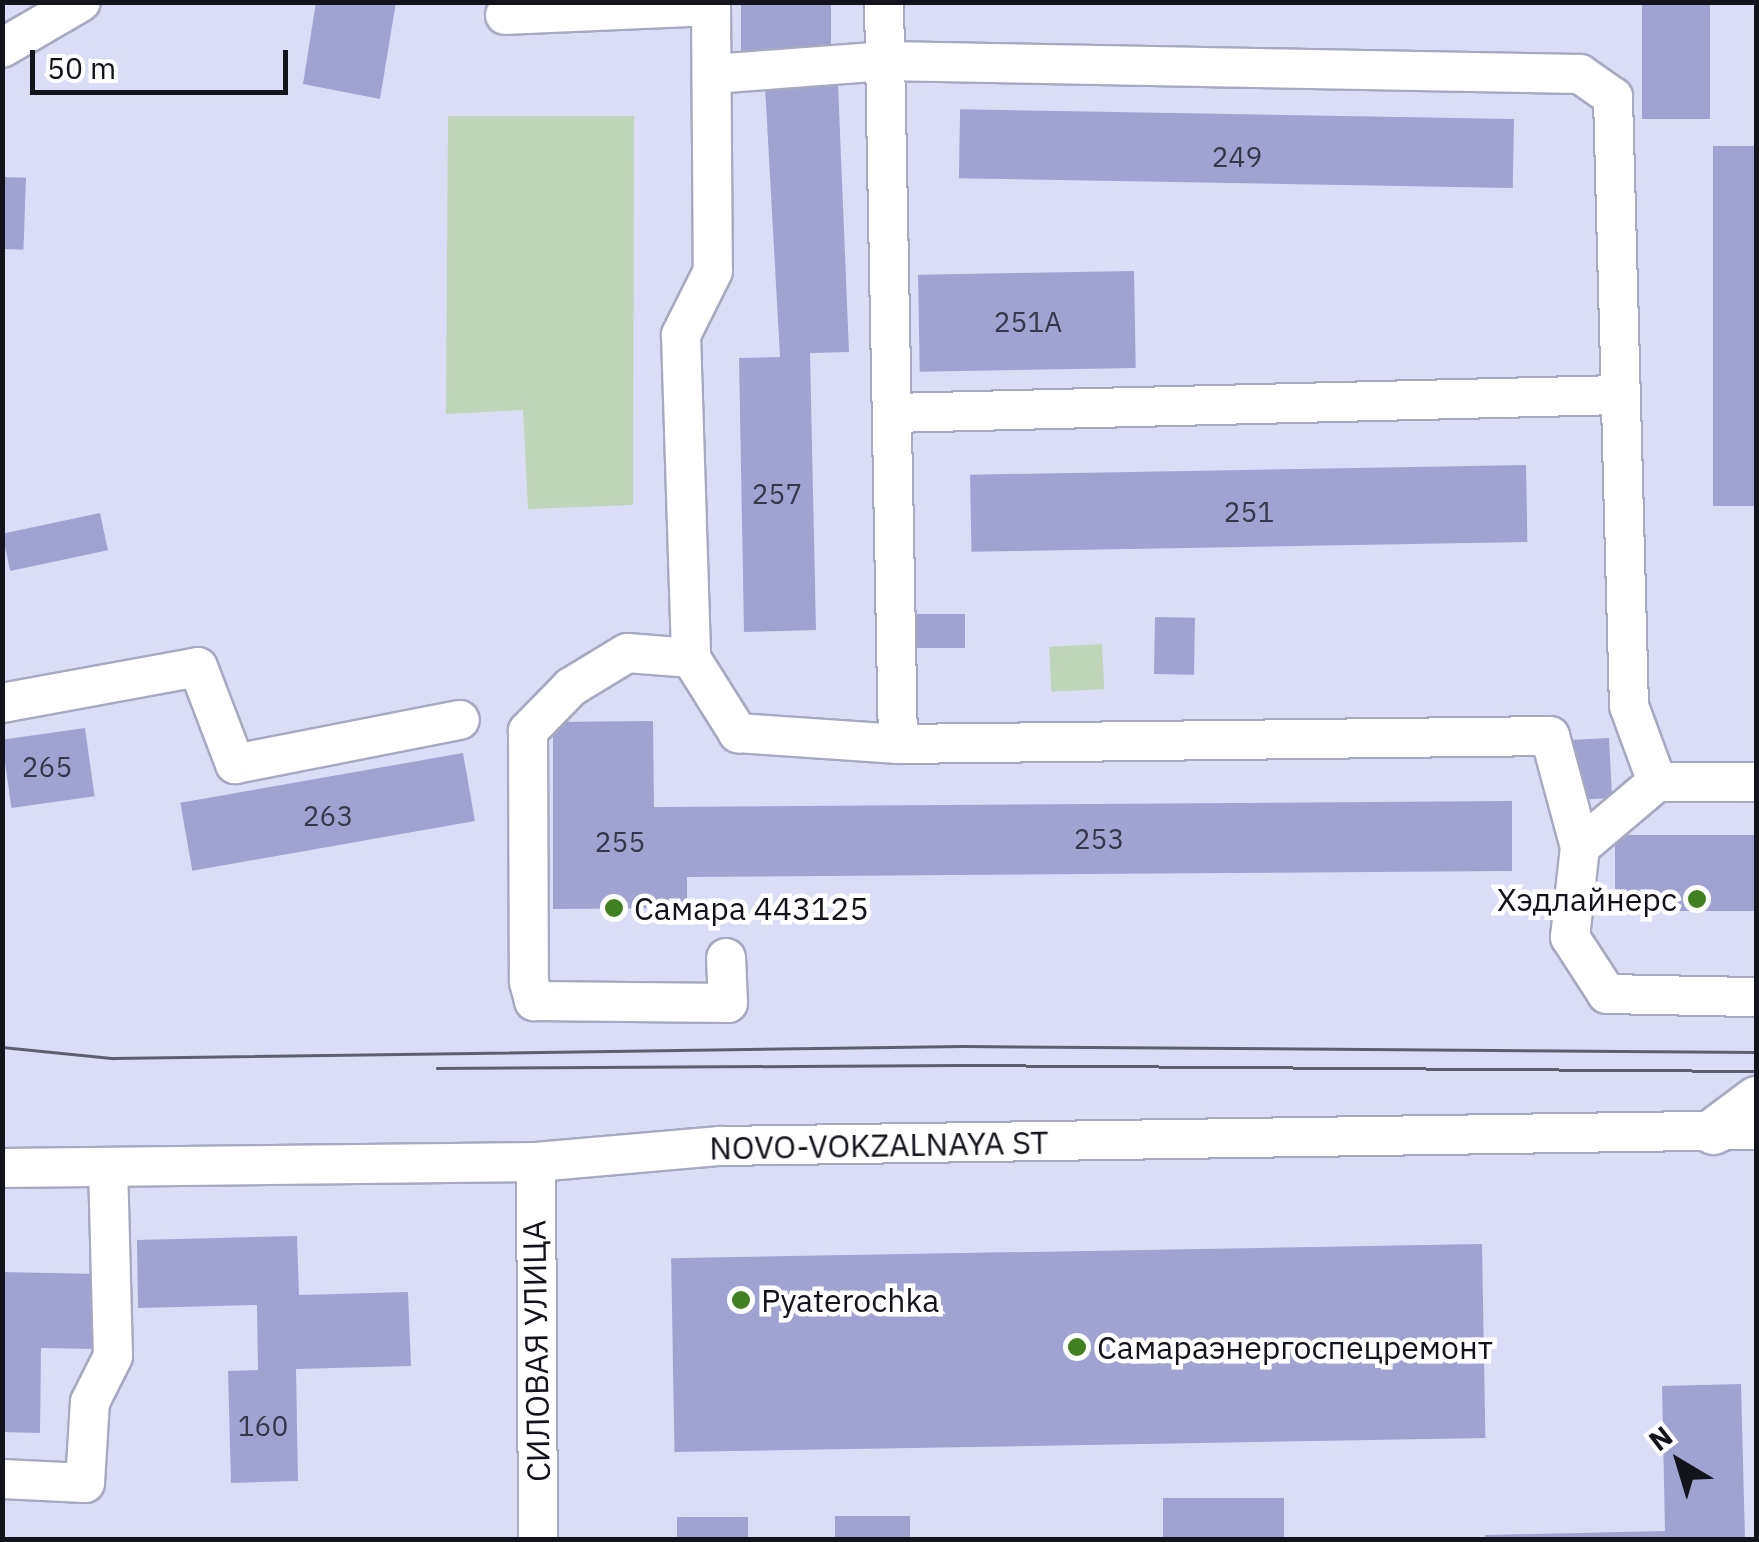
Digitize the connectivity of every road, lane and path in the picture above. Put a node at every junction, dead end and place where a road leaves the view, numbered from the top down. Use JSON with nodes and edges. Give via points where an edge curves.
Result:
{"nodes":[{"id":1,"x":80,"y":2,"type":"edge"},
{"id":2,"x":884,"y":2,"type":"edge"},
{"id":3,"x":505,"y":15,"type":"dead end"},
{"id":4,"x":2,"y":48,"type":"edge"},
{"id":5,"x":885,"y":62,"type":"junction"},
{"id":6,"x":713,"y":74,"type":"junction"},
{"id":7,"x":1621,"y":394,"type":"junction"},
{"id":8,"x":893,"y":413,"type":"junction"},
{"id":9,"x":690,"y":658,"type":"junction"},
{"id":10,"x":2,"y":703,"type":"edge"},
{"id":11,"x":460,"y":720,"type":"dead end"},
{"id":12,"x":898,"y":744,"type":"junction"},
{"id":13,"x":1657,"y":782,"type":"junction"},
{"id":14,"x":1756,"y":782,"type":"edge"},
{"id":15,"x":1580,"y":846,"type":"junction"},
{"id":16,"x":726,"y":958,"type":"dead end"},
{"id":17,"x":1756,"y":997,"type":"edge"},
{"id":18,"x":1756,"y":1099,"type":"edge"},
{"id":19,"x":1730,"y":1131,"type":"edge"},
{"id":20,"x":536,"y":1162,"type":"junction"},
{"id":21,"x":108,"y":1167,"type":"junction"},
{"id":22,"x":2,"y":1168,"type":"edge"},
{"id":23,"x":2,"y":1480,"type":"edge"},
{"id":24,"x":538,"y":1540,"type":"edge"}],
"edges":[{"from":1,"to":4,"type":"street"},
{"from":2,"to":5,"type":"street"},
{"from":3,"to":6,"type":"street","via":[[711,6]]},
{"from":5,"to":6,"type":"street"},
{"from":5,"to":7,"type":"street","via":[[1580,74],[1612,98]]},
{"from":5,"to":8,"type":"street"},
{"from":6,"to":9,"type":"street","via":[[714,271],[682,335]]},
{"from":7,"to":8,"type":"street"},
{"from":7,"to":13,"type":"street","via":[[1629,706]]},
{"from":8,"to":12,"type":"street"},
{"from":9,"to":12,"type":"street","via":[[738,733]]},
{"from":9,"to":16,"type":"street","via":[[626,652],[571,687],[528,731],[529,982],[534,1002],[728,1003]]},
{"from":10,"to":11,"type":"street","via":[[198,667],[234,764]]},
{"from":12,"to":15,"type":"street","via":[[1550,736]]},
{"from":13,"to":14,"type":"street"},
{"from":13,"to":15,"type":"street"},
{"from":15,"to":17,"type":"street","via":[[1570,937],[1607,994]]},
{"from":18,"to":19,"type":"main road"},
{"from":19,"to":20,"type":"street","name":"NOVO-VOKZALNAYA ST","via":[[720,1146]]},
{"from":20,"to":21,"type":"street","name":"NOVO-VOKZALNAYA ST"},
{"from":20,"to":24,"type":"street","name":"СИЛОВАЯ УЛИЦА"},
{"from":21,"to":22,"type":"street","name":"NOVO-VOKZALNAYA ST"},
{"from":21,"to":23,"type":"street","via":[[113,1356],[90,1402],[85,1483]]}]}
